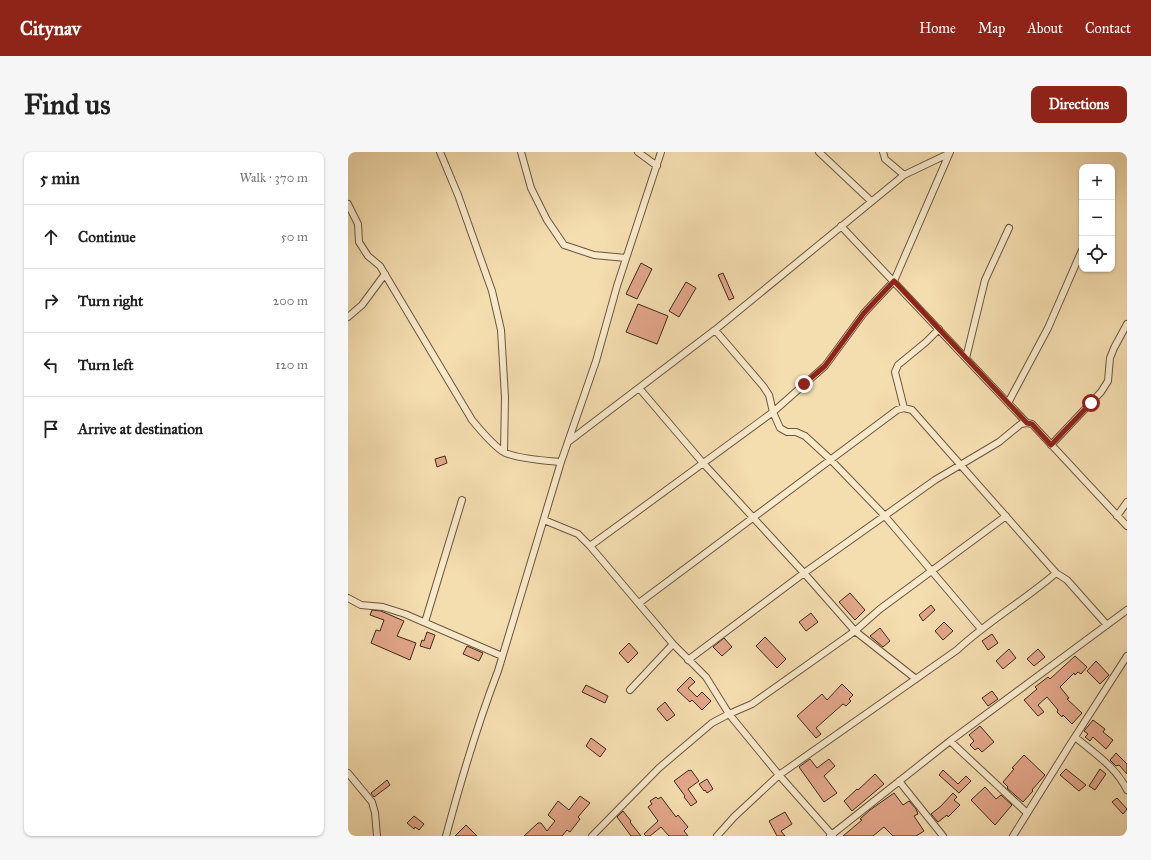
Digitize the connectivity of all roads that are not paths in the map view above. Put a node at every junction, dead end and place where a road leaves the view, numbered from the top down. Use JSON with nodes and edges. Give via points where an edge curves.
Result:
{"nodes":[{"id":1,"x":440,"y":152,"type":"edge"},
{"id":2,"x":520,"y":152,"type":"edge"},
{"id":3,"x":638,"y":152,"type":"edge"},
{"id":4,"x":661,"y":152,"type":"edge"},
{"id":5,"x":819,"y":152,"type":"edge"},
{"id":6,"x":883,"y":152,"type":"edge"},
{"id":7,"x":949,"y":153,"type":"edge"},
{"id":8,"x":657,"y":166,"type":"junction"},
{"id":9,"x":904,"y":175,"type":"junction"},
{"id":10,"x":871,"y":201,"type":"junction"},
{"id":11,"x":348,"y":204,"type":"edge"},
{"id":12,"x":841,"y":226,"type":"junction"},
{"id":13,"x":1008,"y":228,"type":"dead end"},
{"id":14,"x":1079,"y":257,"type":"edge"},
{"id":15,"x":626,"y":258,"type":"junction"},
{"id":16,"x":385,"y":274,"type":"junction"},
{"id":17,"x":894,"y":281,"type":"junction"},
{"id":18,"x":348,"y":317,"type":"edge"},
{"id":19,"x":1127,"y":324,"type":"edge"},
{"id":20,"x":939,"y":328,"type":"junction"},
{"id":21,"x":714,"y":330,"type":"junction"},
{"id":22,"x":966,"y":358,"type":"junction"},
{"id":23,"x":639,"y":388,"type":"junction"},
{"id":24,"x":1008,"y":403,"type":"junction"},
{"id":25,"x":904,"y":408,"type":"junction"},
{"id":26,"x":773,"y":412,"type":"junction"},
{"id":27,"x":1027,"y":423,"type":"junction"},
{"id":28,"x":568,"y":442,"type":"junction"},
{"id":29,"x":1051,"y":445,"type":"junction"},
{"id":30,"x":504,"y":452,"type":"junction"},
{"id":31,"x":830,"y":459,"type":"junction"},
{"id":32,"x":561,"y":462,"type":"junction"},
{"id":33,"x":703,"y":463,"type":"junction"},
{"id":34,"x":960,"y":465,"type":"junction"},
{"id":35,"x":462,"y":500,"type":"dead end"},
{"id":36,"x":1127,"y":502,"type":"edge"},
{"id":37,"x":884,"y":515,"type":"junction"},
{"id":38,"x":1006,"y":516,"type":"junction"},
{"id":39,"x":1117,"y":516,"type":"junction"},
{"id":40,"x":753,"y":517,"type":"junction"},
{"id":41,"x":544,"y":520,"type":"junction"},
{"id":42,"x":1127,"y":526,"type":"edge"},
{"id":43,"x":590,"y":546,"type":"junction"},
{"id":44,"x":932,"y":571,"type":"junction"},
{"id":45,"x":804,"y":572,"type":"junction"},
{"id":46,"x":1056,"y":573,"type":"junction"},
{"id":47,"x":348,"y":598,"type":"edge"},
{"id":48,"x":639,"y":603,"type":"junction"},
{"id":49,"x":1127,"y":610,"type":"edge"},
{"id":50,"x":425,"y":622,"type":"junction"},
{"id":51,"x":1107,"y":625,"type":"junction"},
{"id":52,"x":981,"y":629,"type":"junction"},
{"id":53,"x":856,"y":630,"type":"junction"},
{"id":54,"x":673,"y":644,"type":"junction"},
{"id":55,"x":502,"y":656,"type":"junction"},
{"id":56,"x":1127,"y":656,"type":"edge"},
{"id":57,"x":688,"y":660,"type":"junction"},
{"id":58,"x":916,"y":679,"type":"junction"},
{"id":59,"x":630,"y":690,"type":"dead end"},
{"id":60,"x":729,"y":714,"type":"junction"},
{"id":61,"x":1074,"y":737,"type":"junction"},
{"id":62,"x":950,"y":741,"type":"junction"},
{"id":63,"x":348,"y":772,"type":"edge"},
{"id":64,"x":779,"y":775,"type":"junction"},
{"id":65,"x":899,"y":781,"type":"junction"},
{"id":66,"x":1127,"y":790,"type":"edge"},
{"id":67,"x":1027,"y":814,"type":"junction"},
{"id":68,"x":377,"y":836,"type":"edge"},
{"id":69,"x":446,"y":836,"type":"edge"},
{"id":70,"x":592,"y":836,"type":"edge"},
{"id":71,"x":717,"y":836,"type":"edge"},
{"id":72,"x":832,"y":836,"type":"edge"},
{"id":73,"x":943,"y":836,"type":"edge"},
{"id":74,"x":1013,"y":836,"type":"edge"}],
"edges":[{"from":1,"to":30,"type":"street","via":[[492,291],[501,330],[505,397]]},
{"from":2,"to":15,"type":"street","via":[[531,188],[547,220],[564,245],[594,255]]},
{"from":3,"to":8,"type":"street"},
{"from":4,"to":8,"type":"street"},
{"from":5,"to":10,"type":"street"},
{"from":6,"to":9,"type":"street","via":[[885,158]]},
{"from":7,"to":9,"type":"street"},
{"from":7,"to":17,"type":"street"},
{"from":8,"to":15,"type":"street"},
{"from":9,"to":10,"type":"street"},
{"from":10,"to":12,"type":"street"},
{"from":11,"to":16,"type":"street","via":[[358,224],[359,242]]},
{"from":12,"to":17,"type":"street"},
{"from":12,"to":21,"type":"street"},
{"from":13,"to":22,"type":"street","via":[[984,280]]},
{"from":14,"to":24,"type":"street","via":[[1048,328]]},
{"from":15,"to":28,"type":"street","via":[[598,354]]},
{"from":16,"to":18,"type":"street","via":[[362,305]]},
{"from":16,"to":30,"type":"street","via":[[472,420],[484,435]]},
{"from":17,"to":20,"type":"street"},
{"from":17,"to":26,"type":"street","via":[[864,313],[825,366]]},
{"from":19,"to":29,"type":"street","via":[[1110,358],[1108,381],[1101,392]]},
{"from":20,"to":22,"type":"street"},
{"from":20,"to":25,"type":"street","via":[[898,365],[895,372]]},
{"from":21,"to":23,"type":"street"},
{"from":21,"to":26,"type":"street","via":[[763,386],[769,395]]},
{"from":22,"to":24,"type":"street"},
{"from":23,"to":28,"type":"street"},
{"from":23,"to":33,"type":"street"},
{"from":24,"to":27,"type":"street"},
{"from":25,"to":31,"type":"street","via":[[897,410]]},
{"from":25,"to":34,"type":"street","via":[[912,410]]},
{"from":26,"to":31,"type":"street","via":[[780,428],[805,436]]},
{"from":26,"to":33,"type":"street"},
{"from":27,"to":29,"type":"street","via":[[1032,424]]},
{"from":27,"to":34,"type":"street","via":[[1021,424],[1000,442]]},
{"from":28,"to":32,"type":"street"},
{"from":29,"to":39,"type":"street"},
{"from":30,"to":32,"type":"street","via":[[525,458]]},
{"from":31,"to":37,"type":"street"},
{"from":31,"to":40,"type":"street"},
{"from":32,"to":41,"type":"street"},
{"from":33,"to":40,"type":"street"},
{"from":33,"to":43,"type":"street"},
{"from":34,"to":37,"type":"street"},
{"from":34,"to":38,"type":"street"},
{"from":35,"to":50,"type":"street"},
{"from":36,"to":39,"type":"street"},
{"from":37,"to":44,"type":"street"},
{"from":37,"to":45,"type":"street"},
{"from":38,"to":44,"type":"street"},
{"from":38,"to":46,"type":"street"},
{"from":39,"to":42,"type":"street"},
{"from":40,"to":45,"type":"street"},
{"from":40,"to":48,"type":"street"},
{"from":41,"to":43,"type":"street","via":[[578,534]]},
{"from":41,"to":55,"type":"street"},
{"from":43,"to":48,"type":"street"},
{"from":44,"to":52,"type":"street"},
{"from":44,"to":53,"type":"street"},
{"from":45,"to":53,"type":"street"},
{"from":45,"to":57,"type":"street"},
{"from":46,"to":51,"type":"street","via":[[1067,580]]},
{"from":46,"to":52,"type":"street"},
{"from":47,"to":50,"type":"street","via":[[361,605],[383,607]]},
{"from":48,"to":54,"type":"street"},
{"from":49,"to":51,"type":"street"},
{"from":50,"to":55,"type":"street"},
{"from":51,"to":62,"type":"street"},
{"from":52,"to":58,"type":"street","via":[[957,650]]},
{"from":53,"to":58,"type":"street"},
{"from":53,"to":60,"type":"street","via":[[752,704]]},
{"from":54,"to":57,"type":"street"},
{"from":54,"to":59,"type":"street"},
{"from":55,"to":69,"type":"street","via":[[464,771]]},
{"from":56,"to":61,"type":"street"},
{"from":57,"to":60,"type":"street","via":[[711,684]]},
{"from":58,"to":64,"type":"street"},
{"from":60,"to":64,"type":"street"},
{"from":60,"to":70,"type":"street","via":[[712,723],[659,768]]},
{"from":61,"to":66,"type":"street","via":[[1110,765]]},
{"from":61,"to":67,"type":"street"},
{"from":62,"to":65,"type":"street"},
{"from":62,"to":67,"type":"street"},
{"from":63,"to":68,"type":"street","via":[[372,802]]},
{"from":64,"to":71,"type":"street"},
{"from":64,"to":72,"type":"street"},
{"from":65,"to":72,"type":"street"},
{"from":65,"to":73,"type":"street"},
{"from":67,"to":74,"type":"street"}]}
